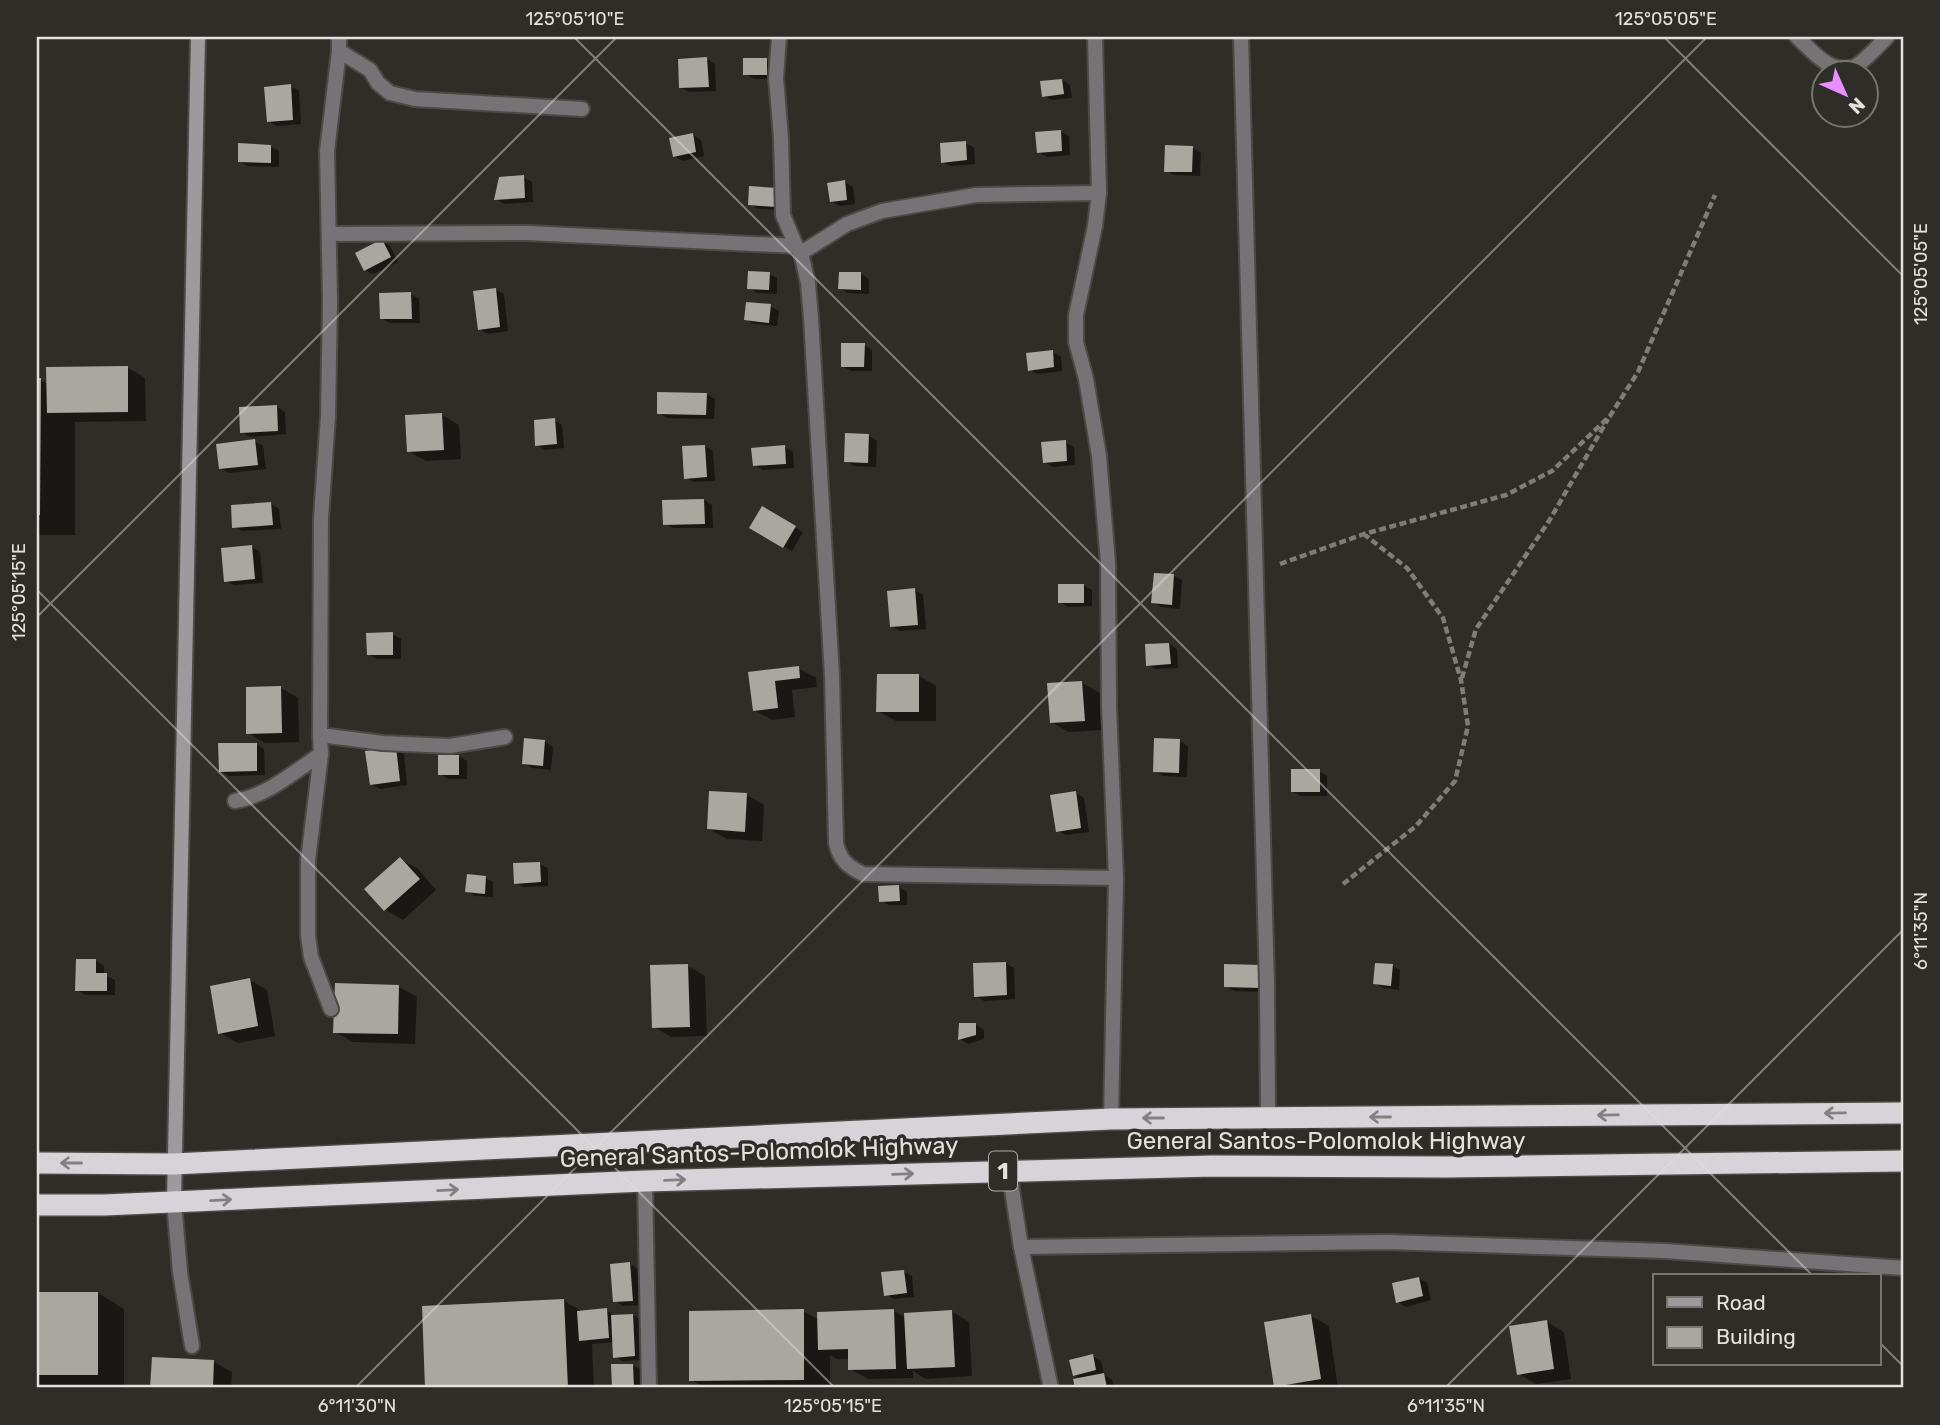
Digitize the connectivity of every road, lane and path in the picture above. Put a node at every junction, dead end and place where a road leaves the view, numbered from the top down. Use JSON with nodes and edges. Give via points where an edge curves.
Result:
{"nodes":[{"id":1,"x":198,"y":37,"type":"edge"},
{"id":2,"x":779,"y":37,"type":"edge"},
{"id":3,"x":1096,"y":37,"type":"edge"},
{"id":4,"x":1241,"y":37,"type":"edge"},
{"id":5,"x":1797,"y":37,"type":"edge"},
{"id":6,"x":1887,"y":37,"type":"edge"},
{"id":7,"x":339,"y":44,"type":"edge"},
{"id":8,"x":582,"y":109,"type":"dead end"},
{"id":9,"x":1098,"y":193,"type":"junction"},
{"id":10,"x":1715,"y":195,"type":"dead end"},
{"id":11,"x":330,"y":234,"type":"junction"},
{"id":12,"x":799,"y":249,"type":"junction"},
{"id":13,"x":1611,"y":415,"type":"junction"},
{"id":14,"x":1364,"y":534,"type":"junction"},
{"id":15,"x":1256,"y":573,"type":"junction"},
{"id":16,"x":1461,"y":680,"type":"junction"},
{"id":17,"x":320,"y":736,"type":"junction"},
{"id":18,"x":505,"y":737,"type":"dead end"},
{"id":19,"x":321,"y":754,"type":"junction"},
{"id":20,"x":235,"y":801,"type":"dead end"},
{"id":21,"x":1116,"y":878,"type":"junction"},
{"id":22,"x":1343,"y":884,"type":"dead end"},
{"id":23,"x":331,"y":1009,"type":"dead end"},
{"id":24,"x":1903,"y":1113,"type":"edge"},
{"id":25,"x":1111,"y":1118,"type":"junction"},
{"id":26,"x":1268,"y":1118,"type":"junction"},
{"id":27,"x":1903,"y":1161,"type":"edge"},
{"id":28,"x":37,"y":1163,"type":"edge"},
{"id":29,"x":173,"y":1164,"type":"junction"},
{"id":30,"x":1009,"y":1171,"type":"junction"},
{"id":31,"x":645,"y":1181,"type":"junction"},
{"id":32,"x":174,"y":1202,"type":"junction"},
{"id":33,"x":37,"y":1205,"type":"edge"},
{"id":34,"x":1021,"y":1247,"type":"junction"},
{"id":35,"x":1903,"y":1268,"type":"edge"},
{"id":36,"x":192,"y":1346,"type":"dead end"},
{"id":37,"x":649,"y":1388,"type":"edge"},
{"id":38,"x":1051,"y":1388,"type":"edge"}],
"edges":[{"from":1,"to":29,"type":"street"},
{"from":2,"to":12,"type":"street","via":[[776,78],[783,215]]},
{"from":3,"to":9,"type":"street"},
{"from":4,"to":15,"type":"street"},
{"from":5,"to":6,"type":"street","via":[[1837,68],[1855,67]]},
{"from":7,"to":8,"type":"street","via":[[390,93],[415,99]]},
{"from":7,"to":11,"type":"street","via":[[327,151]]},
{"from":9,"to":12,"type":"street","via":[[976,195],[882,211]]},
{"from":9,"to":21,"type":"street","via":[[1076,315],[1076,342],[1099,456],[1108,563],[1108,706]]},
{"from":10,"to":13,"type":"path","via":[[1638,372]]},
{"from":11,"to":12,"type":"street","via":[[528,233]]},
{"from":11,"to":17,"type":"street"},
{"from":12,"to":21,"type":"street","via":[[811,318],[839,857],[863,874]]},
{"from":13,"to":14,"type":"path","via":[[1552,471],[1506,495]]},
{"from":13,"to":16,"type":"path","via":[[1549,521],[1476,629]]},
{"from":14,"to":15,"type":"path"},
{"from":14,"to":16,"type":"path","via":[[1407,568],[1443,618]]},
{"from":15,"to":26,"type":"street"},
{"from":16,"to":22,"type":"path","via":[[1468,726],[1455,780],[1416,827]]},
{"from":17,"to":18,"type":"street","via":[[450,746]]},
{"from":17,"to":19,"type":"street"},
{"from":19,"to":20,"type":"street","via":[[261,793]]},
{"from":19,"to":23,"type":"street","via":[[308,860],[308,936]]},
{"from":21,"to":25,"type":"street"},
{"from":24,"to":26,"type":"highway","number":"1","one_way":true},
{"from":26,"to":25,"type":"highway","number":"1","one_way":true},
{"from":25,"to":29,"type":"highway","number":"1"},
{"from":27,"to":30,"type":"highway","name":"General Santos-Polomolok Highway","number":"1"},
{"from":29,"to":28,"type":"highway","number":"1","one_way":true},
{"from":29,"to":32,"type":"street"},
{"from":31,"to":30,"type":"highway","name":"General Santos-Polomolok Highway","number":"1","one_way":true},
{"from":30,"to":34,"type":"street"},
{"from":32,"to":31,"type":"highway","name":"General Santos-Polomolok Highway","number":"1","one_way":true},
{"from":31,"to":37,"type":"street"},
{"from":32,"to":33,"type":"highway","name":"General Santos-Polomolok Highway","number":"1"},
{"from":32,"to":36,"type":"street"},
{"from":34,"to":35,"type":"street","via":[[1388,1242],[1665,1251]]},
{"from":34,"to":38,"type":"street"}]}
